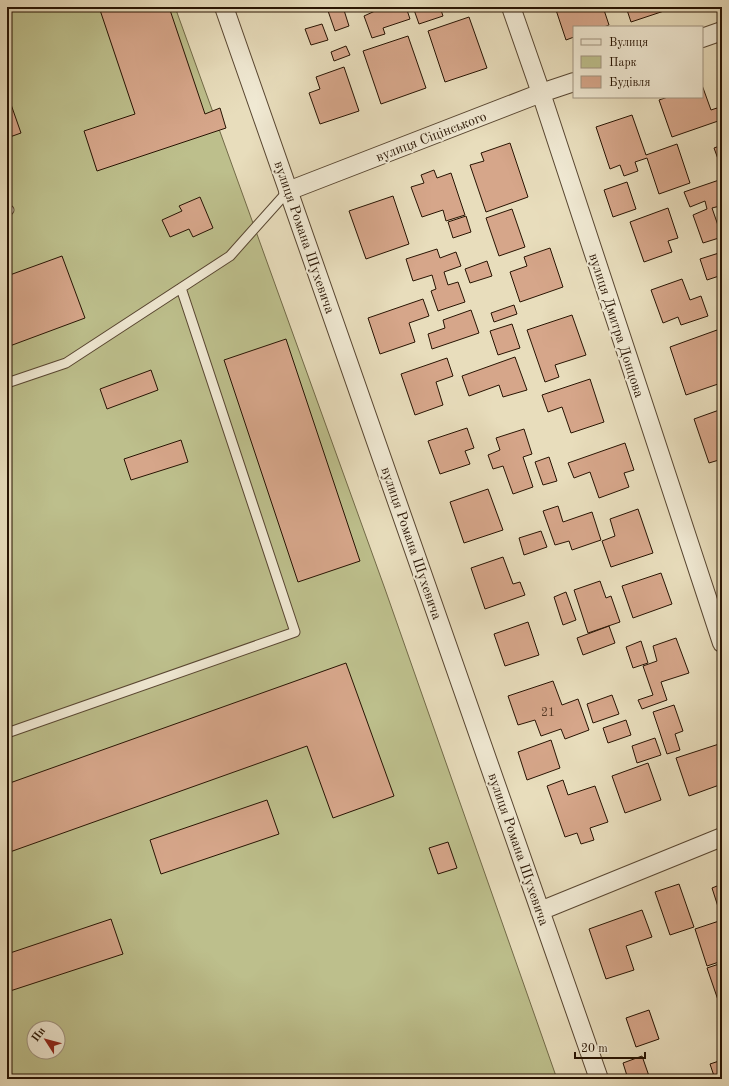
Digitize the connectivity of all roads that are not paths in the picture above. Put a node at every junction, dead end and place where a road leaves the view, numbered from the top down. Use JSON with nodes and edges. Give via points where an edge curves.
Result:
{"nodes":[{"id":1,"x":224,"y":7,"type":"edge"},
{"id":2,"x":511,"y":7,"type":"edge"},
{"id":3,"x":722,"y":31,"type":"edge"},
{"id":4,"x":703,"y":38,"type":"edge"},
{"id":5,"x":573,"y":82,"type":"edge"},
{"id":6,"x":541,"y":93,"type":"junction"},
{"id":7,"x":288,"y":191,"type":"junction"},
{"id":8,"x":181,"y":288,"type":"junction"},
{"id":9,"x":7,"y":383,"type":"edge"},
{"id":10,"x":722,"y":643,"type":"edge"},
{"id":11,"x":7,"y":733,"type":"edge"},
{"id":12,"x":722,"y":837,"type":"edge"},
{"id":13,"x":540,"y":910,"type":"junction"},
{"id":14,"x":599,"y":1079,"type":"edge"}],
"edges":[{"from":1,"to":7,"type":"street","name":"вулиця Романа Шухевича"},
{"from":2,"to":6,"type":"street","name":"вулиця Дмитра Донцова"},
{"from":3,"to":4,"type":"street"},
{"from":5,"to":6,"type":"street","name":"вулиця Сіцінського"},
{"from":6,"to":7,"type":"street","name":"вулиця Сіцінського"},
{"from":6,"to":10,"type":"street","name":"вулиця Дмитра Донцова"},
{"from":7,"to":8,"type":"lane","via":[[230,256]]},
{"from":7,"to":13,"type":"street","name":"вулиця Романа Шухевича"},
{"from":8,"to":9,"type":"lane","via":[[66,363]]},
{"from":8,"to":11,"type":"lane","via":[[295,632]]},
{"from":12,"to":13,"type":"street"},
{"from":13,"to":14,"type":"street","name":"вулиця Романа Шухевича"}]}
